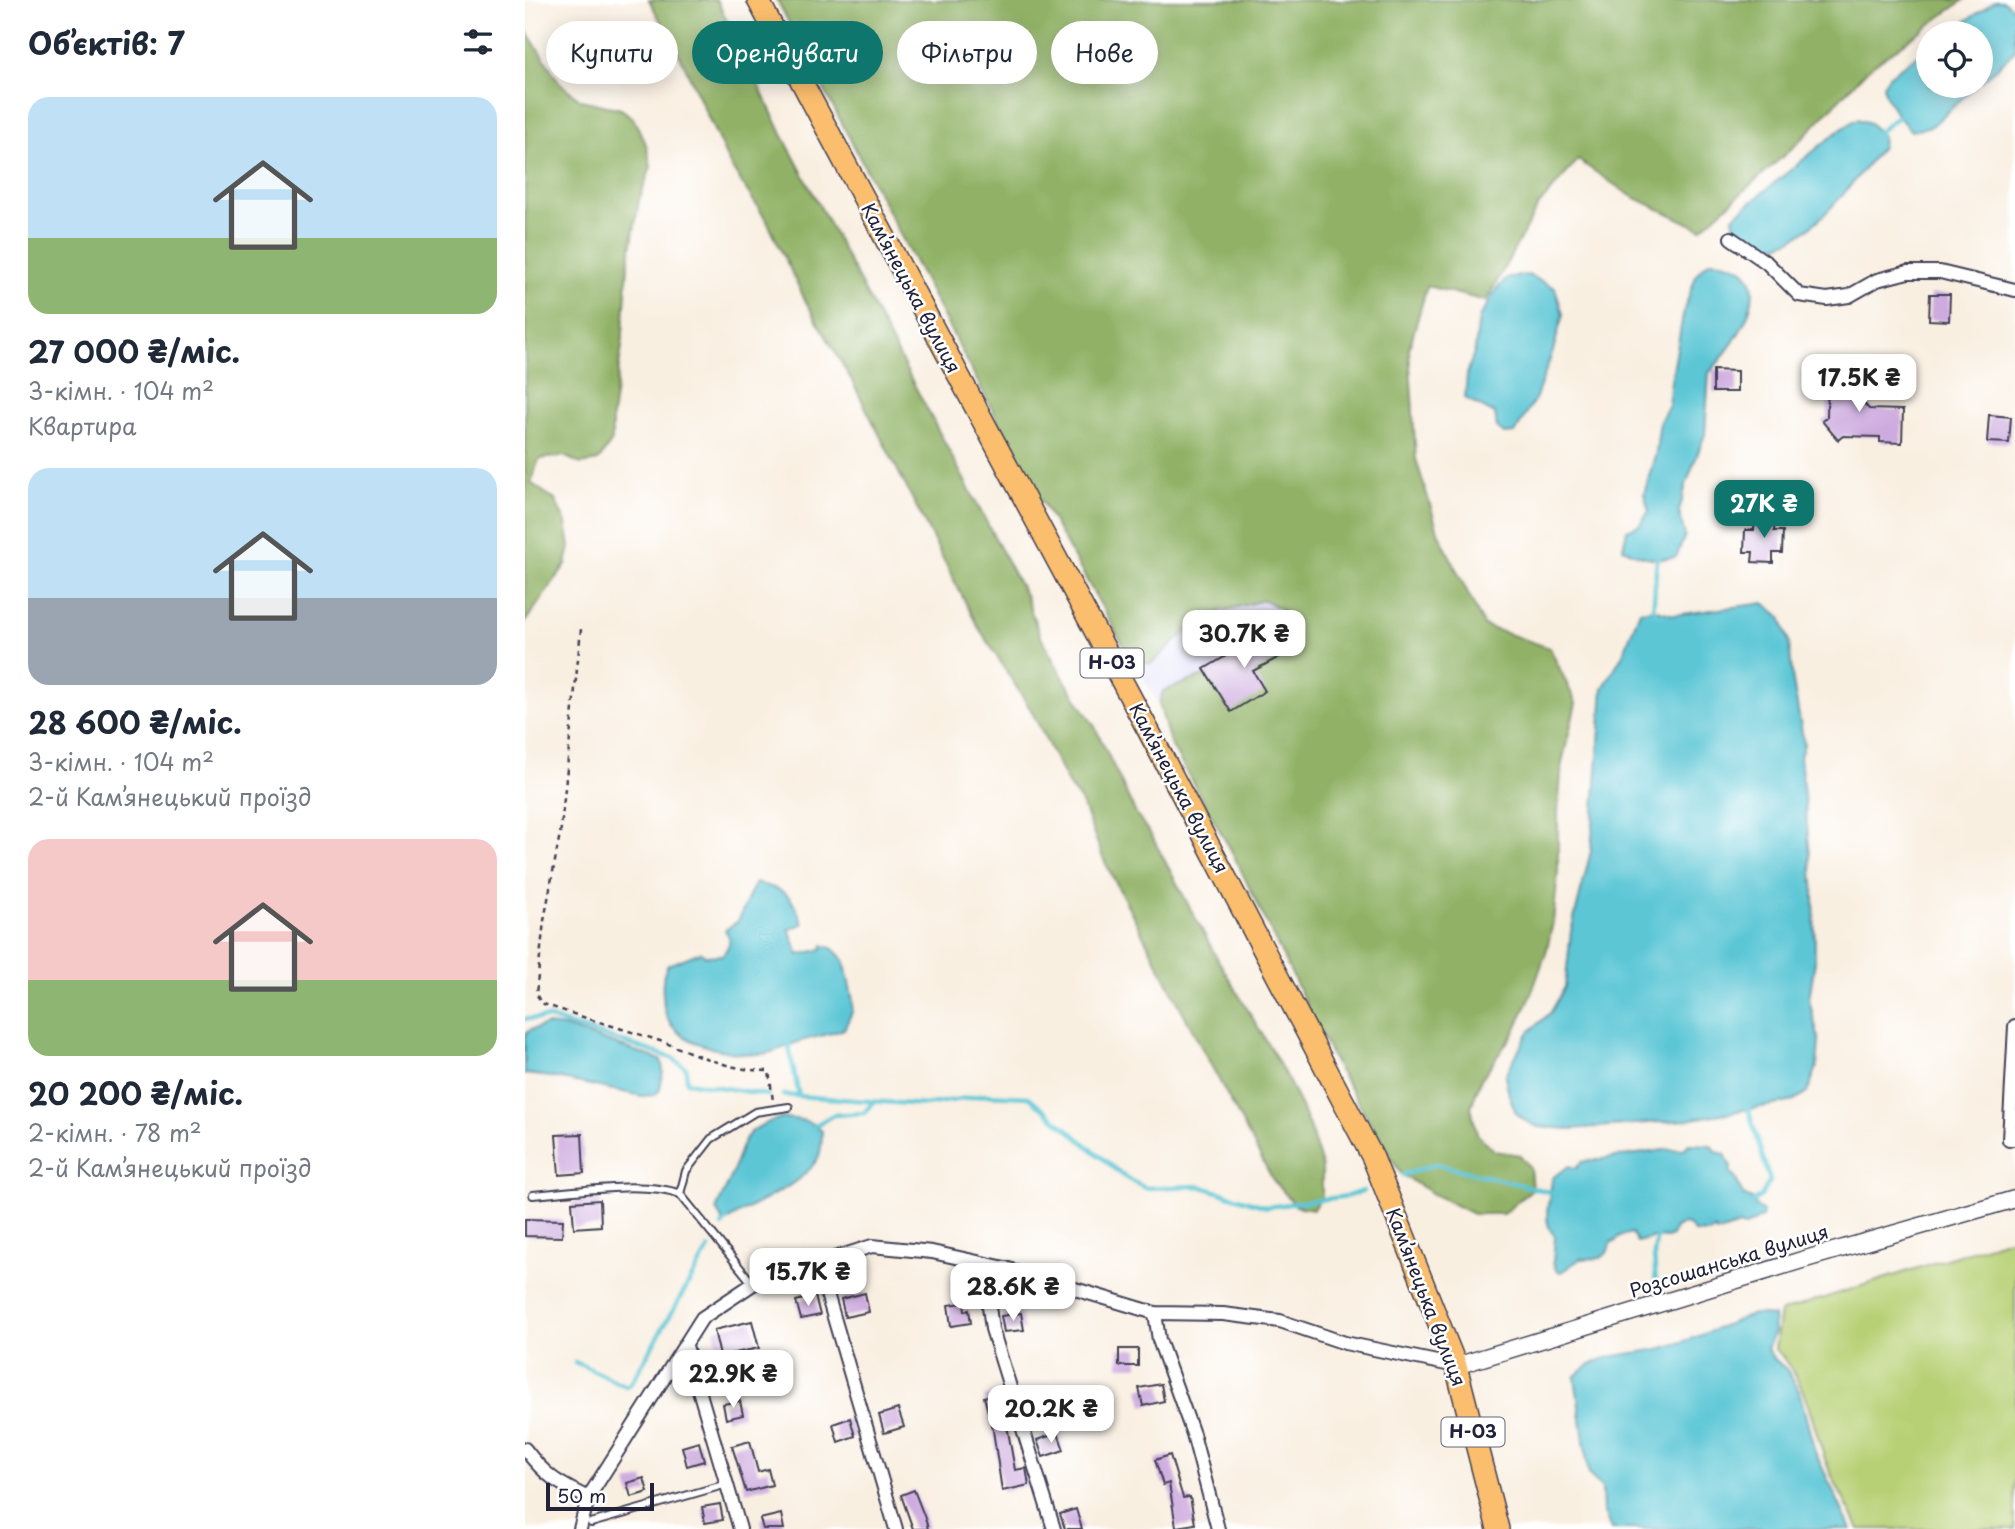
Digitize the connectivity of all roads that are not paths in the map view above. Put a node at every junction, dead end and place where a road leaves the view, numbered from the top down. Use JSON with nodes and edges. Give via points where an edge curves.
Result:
{"nodes":[{"id":1,"x":758,"y":0,"type":"edge"},
{"id":2,"x":1731,"y":238,"type":"dead end"},
{"id":3,"x":2015,"y":290,"type":"edge"},
{"id":4,"x":2015,"y":1026,"type":"edge"},
{"id":5,"x":789,"y":1107,"type":"dead end"},
{"id":6,"x":2013,"y":1140,"type":"edge"},
{"id":7,"x":680,"y":1194,"type":"junction"},
{"id":8,"x":533,"y":1195,"type":"dead end"},
{"id":9,"x":2015,"y":1199,"type":"edge"},
{"id":10,"x":818,"y":1263,"type":"junction"},
{"id":11,"x":1005,"y":1268,"type":"junction"},
{"id":12,"x":753,"y":1284,"type":"junction"},
{"id":13,"x":1155,"y":1313,"type":"junction"},
{"id":14,"x":686,"y":1346,"type":"junction"},
{"id":15,"x":1455,"y":1366,"type":"junction"},
{"id":16,"x":525,"y":1449,"type":"edge"},
{"id":17,"x":727,"y":1484,"type":"junction"},
{"id":18,"x":588,"y":1499,"type":"junction"},
{"id":19,"x":588,"y":1527,"type":"edge"},
{"id":20,"x":740,"y":1529,"type":"edge"},
{"id":21,"x":896,"y":1529,"type":"edge"},
{"id":22,"x":1054,"y":1529,"type":"edge"},
{"id":23,"x":1218,"y":1529,"type":"edge"},
{"id":24,"x":1498,"y":1529,"type":"edge"}],
"edges":[{"from":1,"to":15,"type":"main road","name":"Камʼянецька вулиця","number":"Н-03","via":[[1373,1158]]},
{"from":2,"to":3,"type":"street","via":[[1767,263],[1798,295],[1849,296],[1877,279],[1909,272],[1940,272]]},
{"from":4,"to":6,"type":"street"},
{"from":5,"to":7,"type":"lane","via":[[755,1112],[711,1139],[686,1171]]},
{"from":7,"to":8,"type":"lane","via":[[643,1187]]},
{"from":7,"to":12,"type":"lane"},
{"from":9,"to":15,"type":"street","name":"Розсошанська вулиця"},
{"from":10,"to":11,"type":"street","via":[[872,1247],[932,1252]]},
{"from":10,"to":12,"type":"street"},
{"from":10,"to":21,"type":"street"},
{"from":11,"to":13,"type":"street"},
{"from":11,"to":22,"type":"street","via":[[986,1284],[992,1329]]},
{"from":12,"to":14,"type":"street","via":[[702,1318]]},
{"from":13,"to":15,"type":"street","via":[[1280,1321],[1345,1343]]},
{"from":13,"to":23,"type":"street"},
{"from":14,"to":17,"type":"street"},
{"from":14,"to":18,"type":"street"},
{"from":15,"to":24,"type":"main road","name":"Камʼянецька вулиця","number":"Н-03"},
{"from":16,"to":18,"type":"street","via":[[553,1480]]},
{"from":17,"to":19,"type":"lane"},
{"from":17,"to":20,"type":"street"},
{"from":18,"to":19,"type":"street"}]}
